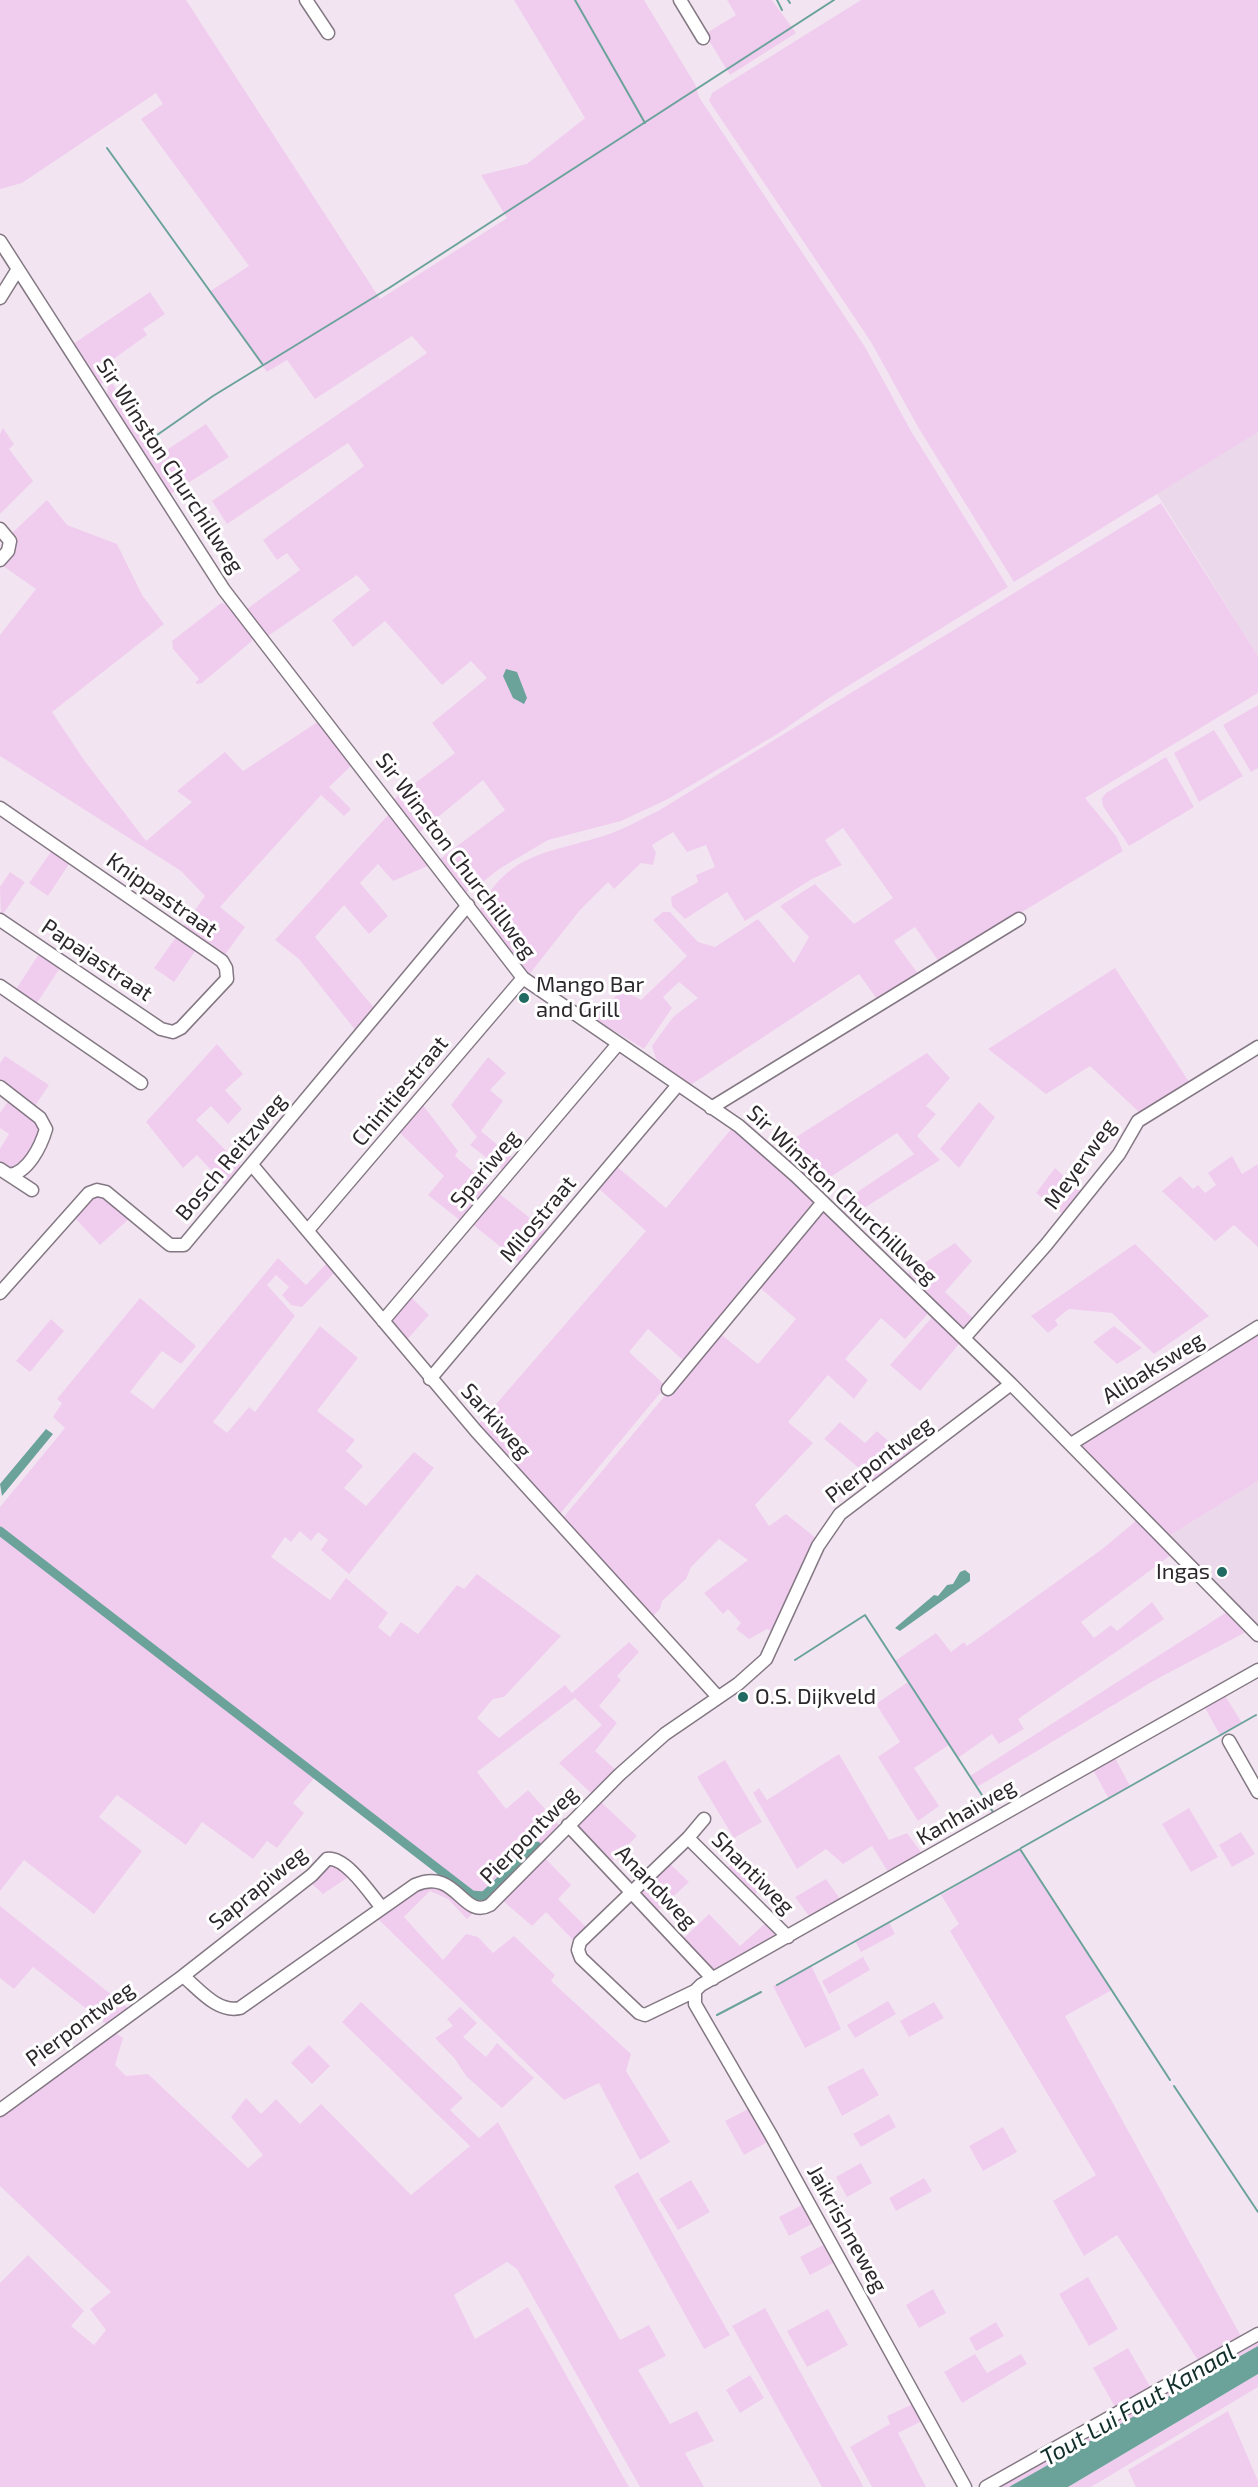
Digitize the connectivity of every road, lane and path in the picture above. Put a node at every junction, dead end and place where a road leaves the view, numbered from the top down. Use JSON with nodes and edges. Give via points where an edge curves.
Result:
{"nodes":[{"id":1,"x":306,"y":0,"type":"edge"},
{"id":2,"x":680,"y":0,"type":"edge"},
{"id":3,"x":328,"y":33,"type":"dead end"},
{"id":4,"x":703,"y":38,"type":"dead end"},
{"id":5,"x":0,"y":241,"type":"edge"},
{"id":6,"x":18,"y":269,"type":"junction"},
{"id":7,"x":0,"y":298,"type":"edge"},
{"id":8,"x":0,"y":529,"type":"edge"},
{"id":9,"x":0,"y":560,"type":"edge"},
{"id":10,"x":0,"y":808,"type":"edge"},
{"id":11,"x":468,"y":905,"type":"junction"},
{"id":12,"x":1019,"y":919,"type":"dead end"},
{"id":13,"x":0,"y":920,"type":"edge"},
{"id":14,"x":523,"y":978,"type":"junction"},
{"id":15,"x":0,"y":986,"type":"edge"},
{"id":16,"x":173,"y":1032,"type":"joint"},
{"id":17,"x":618,"y":1044,"type":"junction"},
{"id":18,"x":1258,"y":1047,"type":"edge"},
{"id":19,"x":141,"y":1083,"type":"dead end"},
{"id":20,"x":677,"y":1086,"type":"junction"},
{"id":21,"x":0,"y":1087,"type":"edge"},
{"id":22,"x":711,"y":1108,"type":"junction"},
{"id":23,"x":252,"y":1165,"type":"junction"},
{"id":24,"x":4,"y":1172,"type":"edge"},
{"id":25,"x":32,"y":1190,"type":"dead end"},
{"id":26,"x":823,"y":1202,"type":"junction"},
{"id":27,"x":308,"y":1230,"type":"junction"},
{"id":28,"x":0,"y":1293,"type":"edge"},
{"id":29,"x":383,"y":1322,"type":"junction"},
{"id":30,"x":1258,"y":1328,"type":"edge"},
{"id":31,"x":964,"y":1338,"type":"junction"},
{"id":32,"x":430,"y":1379,"type":"junction"},
{"id":33,"x":1011,"y":1384,"type":"junction"},
{"id":34,"x":668,"y":1389,"type":"dead end"},
{"id":35,"x":1071,"y":1444,"type":"junction"},
{"id":36,"x":1258,"y":1635,"type":"edge"},
{"id":37,"x":1258,"y":1670,"type":"edge"},
{"id":38,"x":718,"y":1697,"type":"junction"},
{"id":39,"x":1229,"y":1741,"type":"dead end"},
{"id":40,"x":1258,"y":1792,"type":"edge"},
{"id":41,"x":704,"y":1819,"type":"dead end"},
{"id":42,"x":568,"y":1825,"type":"junction"},
{"id":43,"x":688,"y":1838,"type":"junction"},
{"id":44,"x":630,"y":1892,"type":"junction"},
{"id":45,"x":382,"y":1908,"type":"junction"},
{"id":46,"x":788,"y":1937,"type":"junction"},
{"id":47,"x":183,"y":1976,"type":"junction"},
{"id":48,"x":713,"y":1979,"type":"junction"},
{"id":49,"x":695,"y":1991,"type":"junction"},
{"id":50,"x":0,"y":2110,"type":"edge"},
{"id":51,"x":1258,"y":2334,"type":"edge"},
{"id":52,"x":965,"y":2487,"type":"edge"},
{"id":53,"x":986,"y":2487,"type":"edge"}],
"edges":[{"from":1,"to":3,"type":"street"},
{"from":2,"to":4,"type":"street"},
{"from":5,"to":6,"type":"street","name":"Sir Winston Churchillweg"},
{"from":6,"to":7,"type":"street"},
{"from":6,"to":11,"type":"street","name":"Sir Winston Churchillweg","via":[[224,590]]},
{"from":8,"to":9,"type":"street","via":[[10,541]]},
{"from":10,"to":16,"type":"street","name":"Knippastraat","via":[[222,962],[227,979]]},
{"from":11,"to":14,"type":"street","name":"Sir Winston Churchillweg"},
{"from":11,"to":23,"type":"street","name":"Bosch Reitzweg"},
{"from":12,"to":22,"type":"street"},
{"from":13,"to":16,"type":"street","name":"Papajastraat","via":[[161,1029]]},
{"from":14,"to":17,"type":"street","name":"Sir Winston Churchillweg"},
{"from":14,"to":27,"type":"street","name":"Chinitiestraat"},
{"from":15,"to":19,"type":"street"},
{"from":17,"to":20,"type":"street","name":"Sir Winston Churchillweg"},
{"from":17,"to":29,"type":"street","name":"Spariweg"},
{"from":18,"to":31,"type":"street","name":"Meyerweg","via":[[1138,1121],[1119,1154]]},
{"from":20,"to":22,"type":"street","name":"Sir Winston Churchillweg"},
{"from":20,"to":32,"type":"street","name":"Milostraat"},
{"from":21,"to":24,"type":"street","via":[[40,1118],[46,1129],[23,1169],[16,1174]]},
{"from":22,"to":26,"type":"street","name":"Sir Winston Churchillweg","via":[[739,1126]]},
{"from":23,"to":27,"type":"street","name":"Sarkiweg"},
{"from":23,"to":28,"type":"street","name":"Bosch Reitzweg","via":[[184,1245],[177,1246],[159,1236],[106,1192],[89,1193]]},
{"from":24,"to":25,"type":"street"},
{"from":26,"to":31,"type":"street","name":"Sir Winston Churchillweg"},
{"from":26,"to":34,"type":"street"},
{"from":27,"to":29,"type":"street","name":"Sarkiweg"},
{"from":29,"to":32,"type":"street","name":"Sarkiweg"},
{"from":30,"to":35,"type":"street","name":"Alibaksweg"},
{"from":31,"to":33,"type":"street","name":"Sir Winston Churchillweg"},
{"from":32,"to":38,"type":"street","name":"Sarkiweg"},
{"from":33,"to":35,"type":"street","name":"Sir Winston Churchillweg"},
{"from":33,"to":38,"type":"street","name":"Pierpontweg","via":[[835,1519],[818,1546],[766,1659]]},
{"from":35,"to":36,"type":"street","name":"Sir Winston Churchillweg"},
{"from":37,"to":46,"type":"street","name":"Kanhaiweg"},
{"from":38,"to":42,"type":"street","name":"Pierpontweg","via":[[664,1734]]},
{"from":39,"to":40,"type":"street"},
{"from":41,"to":43,"type":"street"},
{"from":42,"to":44,"type":"street","name":"Anandweg"},
{"from":42,"to":45,"type":"street","name":"Pierpontweg","via":[[482,1909],[475,1908],[444,1882],[435,1880],[415,1885]]},
{"from":43,"to":44,"type":"street"},
{"from":43,"to":46,"type":"street","name":"Shantiweg"},
{"from":44,"to":48,"type":"street","name":"Anandweg"},
{"from":44,"to":49,"type":"street","name":"Kanhaiweg","via":[[580,1942],[581,1958],[645,2015]]},
{"from":45,"to":47,"type":"street","name":"Pierpontweg","via":[[240,2008],[218,2005]]},
{"from":45,"to":47,"type":"street","name":"Saprapiweg","via":[[345,1865],[327,1859]]},
{"from":46,"to":48,"type":"street","name":"Kanhaiweg"},
{"from":47,"to":50,"type":"street","name":"Pierpontweg"},
{"from":48,"to":49,"type":"street","name":"Kanhaiweg"},
{"from":49,"to":52,"type":"street","name":"Jaikrishneweg","via":[[695,2004]]},
{"from":51,"to":53,"type":"street"}]}
